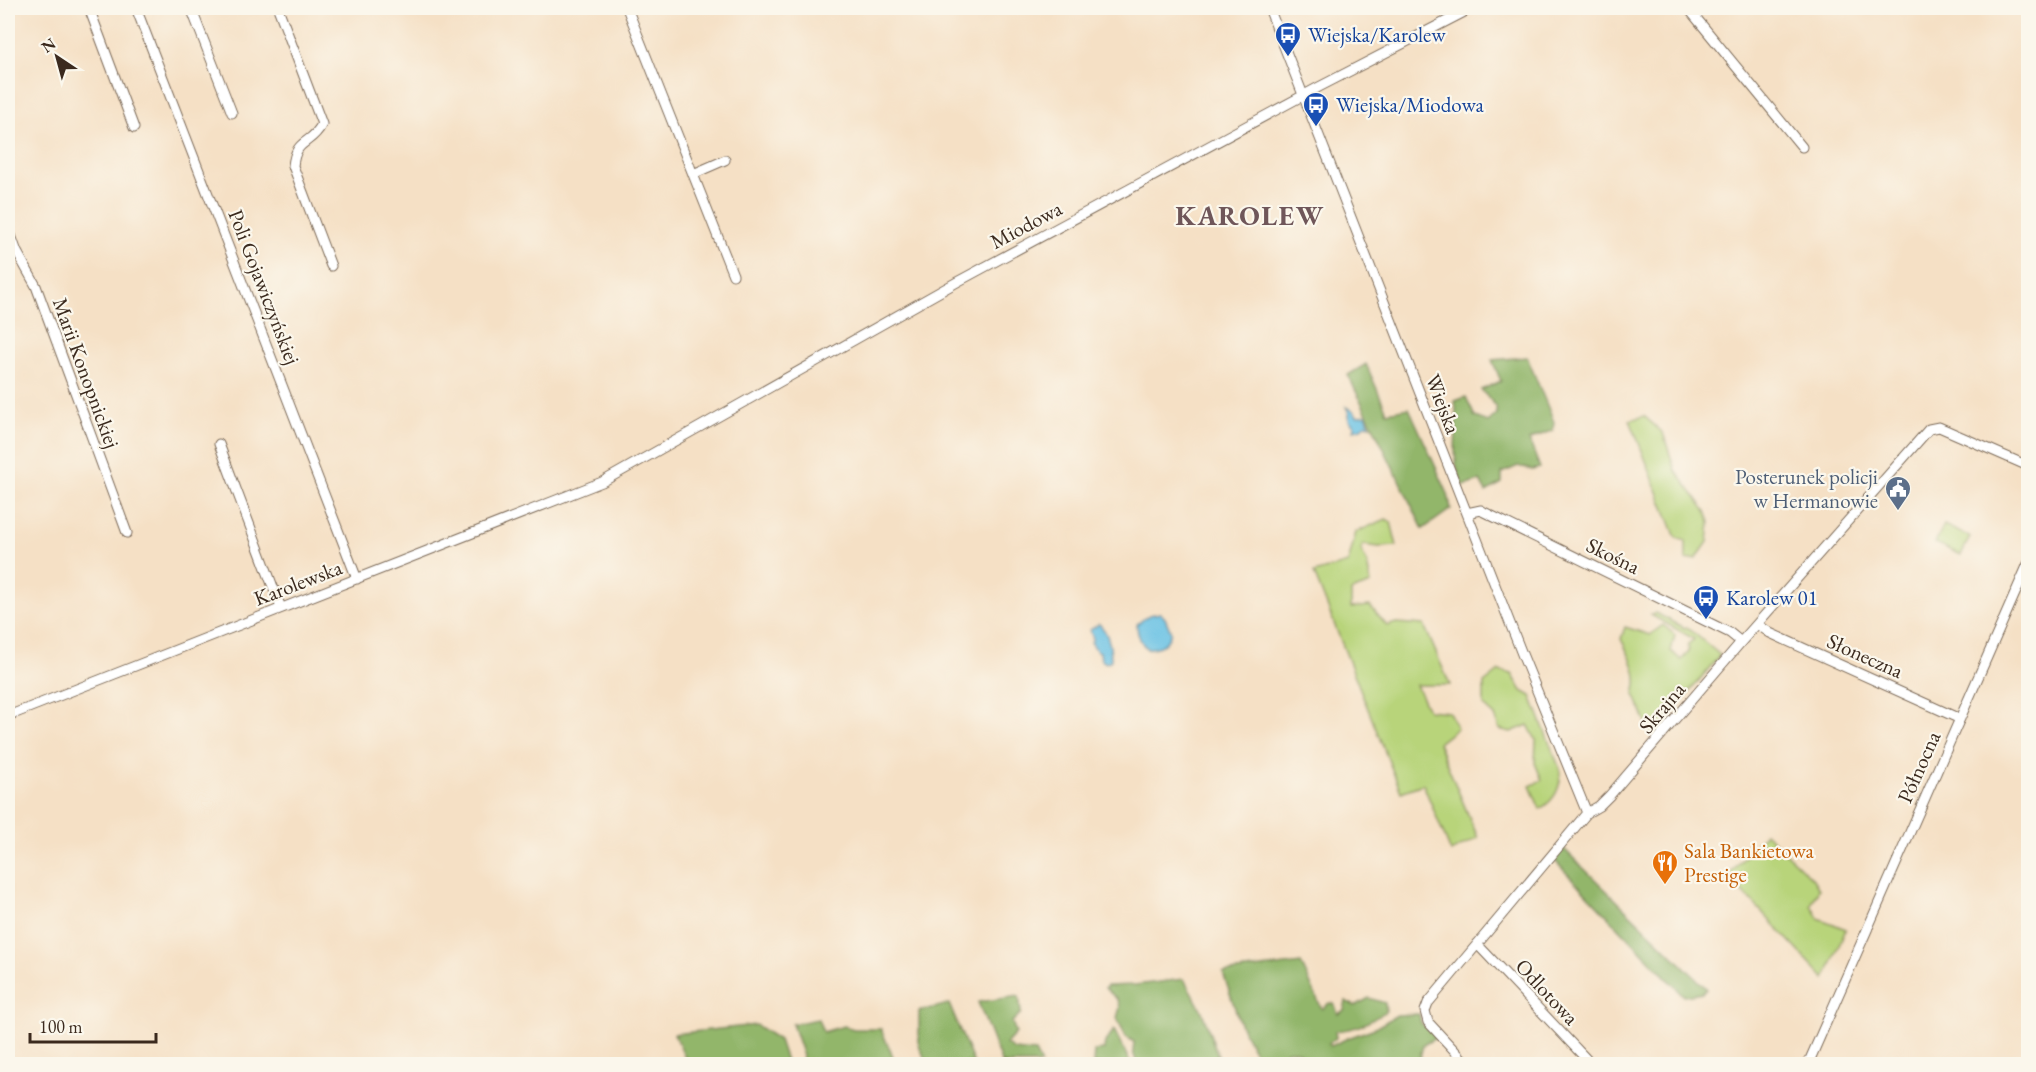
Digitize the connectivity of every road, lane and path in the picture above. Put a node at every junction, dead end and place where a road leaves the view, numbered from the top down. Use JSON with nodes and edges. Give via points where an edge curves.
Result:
{"nodes":[{"id":1,"x":89,"y":8,"type":"edge"},
{"id":2,"x":136,"y":8,"type":"edge"},
{"id":3,"x":191,"y":8,"type":"edge"},
{"id":4,"x":278,"y":8,"type":"edge"},
{"id":5,"x":627,"y":8,"type":"edge"},
{"id":6,"x":1269,"y":8,"type":"edge"},
{"id":7,"x":1472,"y":8,"type":"edge"},
{"id":8,"x":1688,"y":8,"type":"edge"},
{"id":9,"x":1303,"y":95,"type":"junction"},
{"id":10,"x":232,"y":113,"type":"dead end"},
{"id":11,"x":134,"y":128,"type":"dead end"},
{"id":12,"x":1802,"y":147,"type":"dead end"},
{"id":13,"x":725,"y":160,"type":"dead end"},
{"id":14,"x":693,"y":174,"type":"junction"},
{"id":15,"x":8,"y":227,"type":"edge"},
{"id":16,"x":331,"y":266,"type":"dead end"},
{"id":17,"x":733,"y":275,"type":"dead end"},
{"id":18,"x":219,"y":444,"type":"dead end"},
{"id":19,"x":2028,"y":466,"type":"edge"},
{"id":20,"x":602,"y":482,"type":"joint"},
{"id":21,"x":1467,"y":513,"type":"junction"},
{"id":22,"x":127,"y":533,"type":"dead end"},
{"id":23,"x":2028,"y":564,"type":"edge"},
{"id":24,"x":357,"y":579,"type":"junction"},
{"id":25,"x":281,"y":608,"type":"junction"},
{"id":26,"x":1757,"y":624,"type":"junction"},
{"id":27,"x":1741,"y":642,"type":"junction"},
{"id":28,"x":8,"y":716,"type":"edge"},
{"id":29,"x":1960,"y":719,"type":"junction"},
{"id":30,"x":1587,"y":813,"type":"junction"},
{"id":31,"x":1477,"y":944,"type":"junction"},
{"id":32,"x":1467,"y":1065,"type":"edge"},
{"id":33,"x":1590,"y":1065,"type":"edge"},
{"id":34,"x":1808,"y":1065,"type":"edge"}],
"edges":[{"from":1,"to":11,"type":"street"},
{"from":2,"to":24,"type":"street","name":"Poli Gojawiczyńskiej"},
{"from":3,"to":10,"type":"street"},
{"from":4,"to":16,"type":"street","via":[[322,124],[318,133],[299,146],[293,166]]},
{"from":5,"to":14,"type":"street"},
{"from":6,"to":9,"type":"street","name":"Wiejska"},
{"from":7,"to":9,"type":"street","name":"Miodowa"},
{"from":8,"to":12,"type":"street"},
{"from":9,"to":20,"type":"street","name":"Miodowa","via":[[957,282]]},
{"from":9,"to":21,"type":"street","name":"Wiejska"},
{"from":13,"to":14,"type":"street"},
{"from":14,"to":17,"type":"street"},
{"from":15,"to":22,"type":"street","name":"Marii Konopnickiej","via":[[36,286]]},
{"from":18,"to":25,"type":"street"},
{"from":19,"to":26,"type":"street","name":"Skrajna","via":[[1932,427]]},
{"from":20,"to":24,"type":"street","name":"Karolewska"},
{"from":21,"to":27,"type":"street","name":"Skośna","via":[[1480,510],[1730,633]]},
{"from":21,"to":30,"type":"street","name":"Wiejska"},
{"from":23,"to":29,"type":"street","name":"Północna"},
{"from":24,"to":25,"type":"street","name":"Karolewska"},
{"from":25,"to":28,"type":"street","name":"Karolewska"},
{"from":26,"to":27,"type":"street","name":"Skrajna"},
{"from":26,"to":29,"type":"street","name":"Słoneczna"},
{"from":27,"to":30,"type":"street","name":"Skrajna","via":[[1610,795]]},
{"from":29,"to":34,"type":"street","name":"Północna"},
{"from":30,"to":31,"type":"street","name":"Skrajna"},
{"from":31,"to":32,"type":"street","name":"Skrajna","via":[[1434,994],[1425,1011],[1428,1022]]},
{"from":31,"to":33,"type":"street","name":"Odlotowa"}]}
